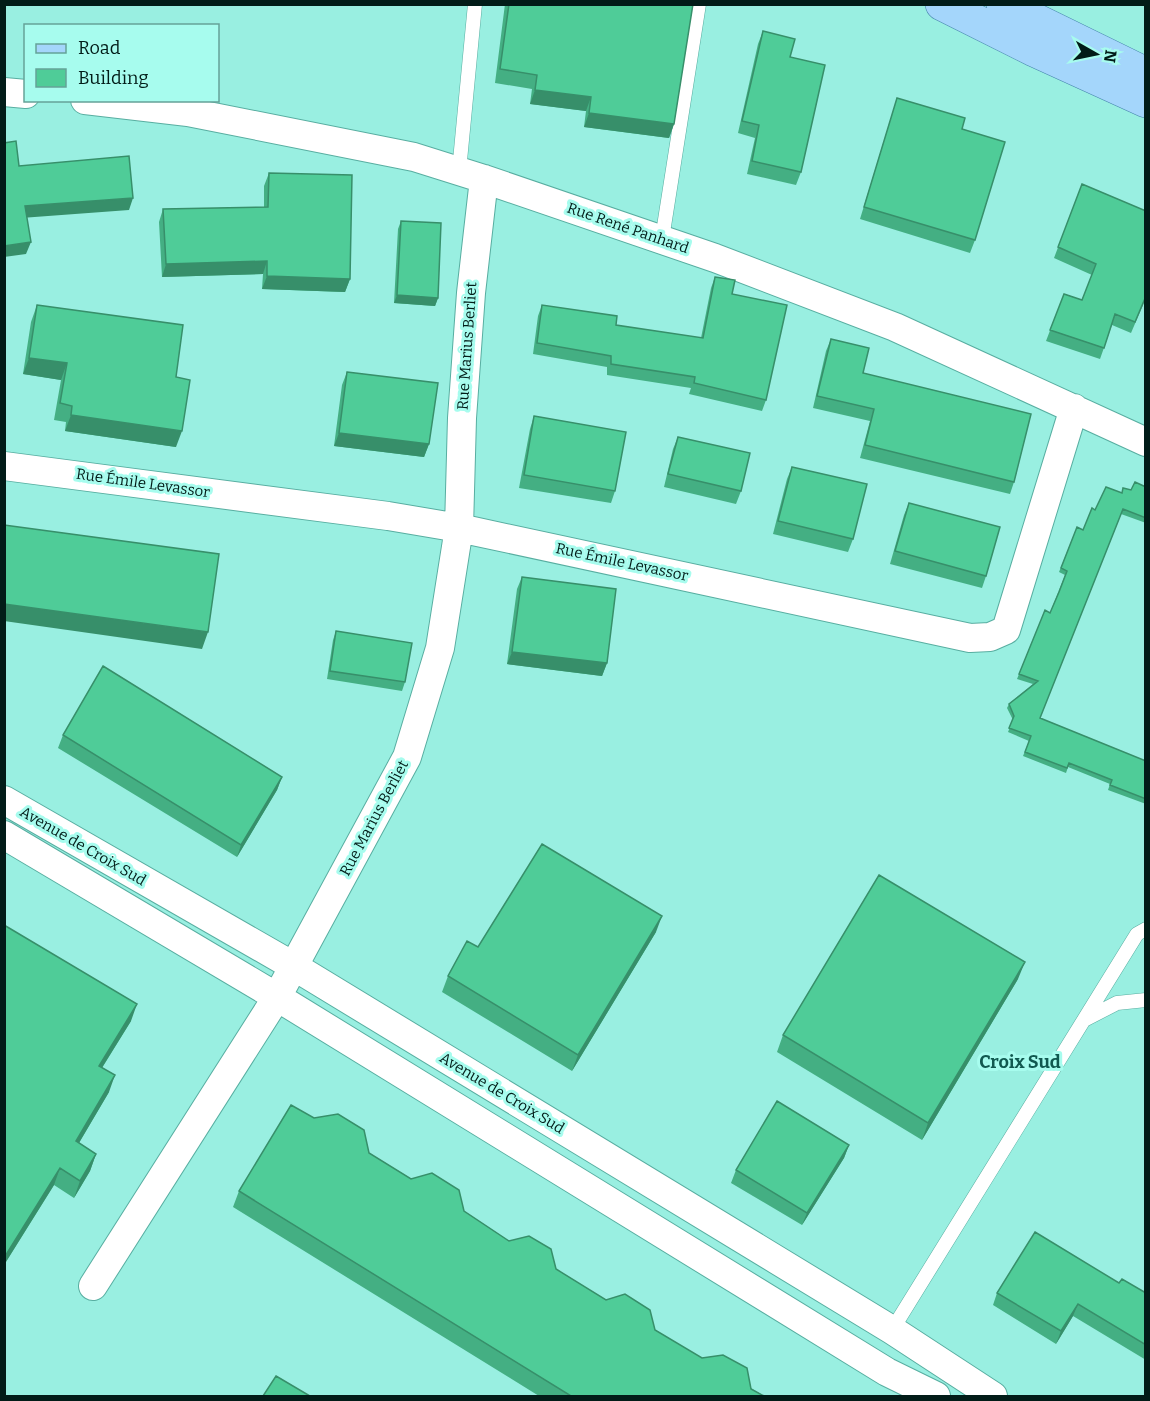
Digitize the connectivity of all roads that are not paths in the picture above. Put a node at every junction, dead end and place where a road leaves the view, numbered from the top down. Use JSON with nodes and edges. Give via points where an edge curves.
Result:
{"nodes":[{"id":1,"x":475,"y":4,"type":"edge"},
{"id":2,"x":699,"y":4,"type":"edge"},
{"id":3,"x":942,"y":4,"type":"edge"},
{"id":4,"x":1003,"y":4,"type":"edge"},
{"id":5,"x":1034,"y":50,"type":"junction"},
{"id":6,"x":1146,"y":74,"type":"edge"},
{"id":7,"x":4,"y":92,"type":"edge"},
{"id":8,"x":24,"y":94,"type":"edge"},
{"id":9,"x":1146,"y":101,"type":"edge"},
{"id":10,"x":102,"y":102,"type":"edge"},
{"id":11,"x":1146,"y":115,"type":"edge"},
{"id":12,"x":472,"y":175,"type":"junction"},
{"id":13,"x":662,"y":239,"type":"junction"},
{"id":14,"x":1074,"y":408,"type":"junction"},
{"id":15,"x":1146,"y":442,"type":"edge"},
{"id":16,"x":4,"y":466,"type":"edge"},
{"id":17,"x":459,"y":528,"type":"junction"},
{"id":18,"x":4,"y":800,"type":"edge"},
{"id":19,"x":4,"y":835,"type":"edge"},
{"id":20,"x":1146,"y":929,"type":"edge"},
{"id":21,"x":295,"y":967,"type":"junction"},
{"id":22,"x":277,"y":997,"type":"junction"},
{"id":23,"x":1146,"y":1000,"type":"edge"},
{"id":24,"x":1084,"y":1020,"type":"junction"},
{"id":25,"x":93,"y":1286,"type":"dead end"},
{"id":26,"x":892,"y":1330,"type":"junction"},
{"id":27,"x":936,"y":1396,"type":"edge"},
{"id":28,"x":993,"y":1396,"type":"edge"}],
"edges":[{"from":1,"to":12,"type":"lane"},
{"from":2,"to":13,"type":"lane"},
{"from":3,"to":5,"type":"main road"},
{"from":4,"to":6,"type":"main road"},
{"from":5,"to":9,"type":"main road"},
{"from":5,"to":11,"type":"street"},
{"from":7,"to":8,"type":"street"},
{"from":10,"to":12,"type":"street","name":"Rue René Panhard","via":[[188,112],[414,157]]},
{"from":12,"to":13,"type":"street","name":"Rue René Panhard"},
{"from":12,"to":17,"type":"street","name":"Rue Marius Berliet","via":[[471,293]]},
{"from":13,"to":14,"type":"street","name":"Rue René Panhard","via":[[895,327]]},
{"from":14,"to":15,"type":"street","name":"Rue René Panhard"},
{"from":14,"to":17,"type":"street","name":"Rue Émile Levassor","via":[[1006,630],[990,637],[970,638]]},
{"from":16,"to":17,"type":"street","name":"Rue Émile Levassor"},
{"from":17,"to":21,"type":"street","name":"Rue Marius Berliet","via":[[440,648],[407,757]]},
{"from":18,"to":21,"type":"street","name":"Avenue de Croix Sud"},
{"from":19,"to":22,"type":"street","name":"Avenue de Croix Sud"},
{"from":20,"to":24,"type":"lane","via":[[1137,934]]},
{"from":21,"to":22,"type":"street","name":"Rue Marius Berliet"},
{"from":21,"to":26,"type":"street","name":"Avenue de Croix Sud"},
{"from":22,"to":25,"type":"street","name":"Rue Marius Berliet"},
{"from":22,"to":27,"type":"street","name":"Avenue de Croix Sud","via":[[887,1372]]},
{"from":23,"to":24,"type":"lane","via":[[1117,1004]]},
{"from":24,"to":26,"type":"lane"},
{"from":26,"to":28,"type":"street","name":"Avenue de Croix Sud"}]}
